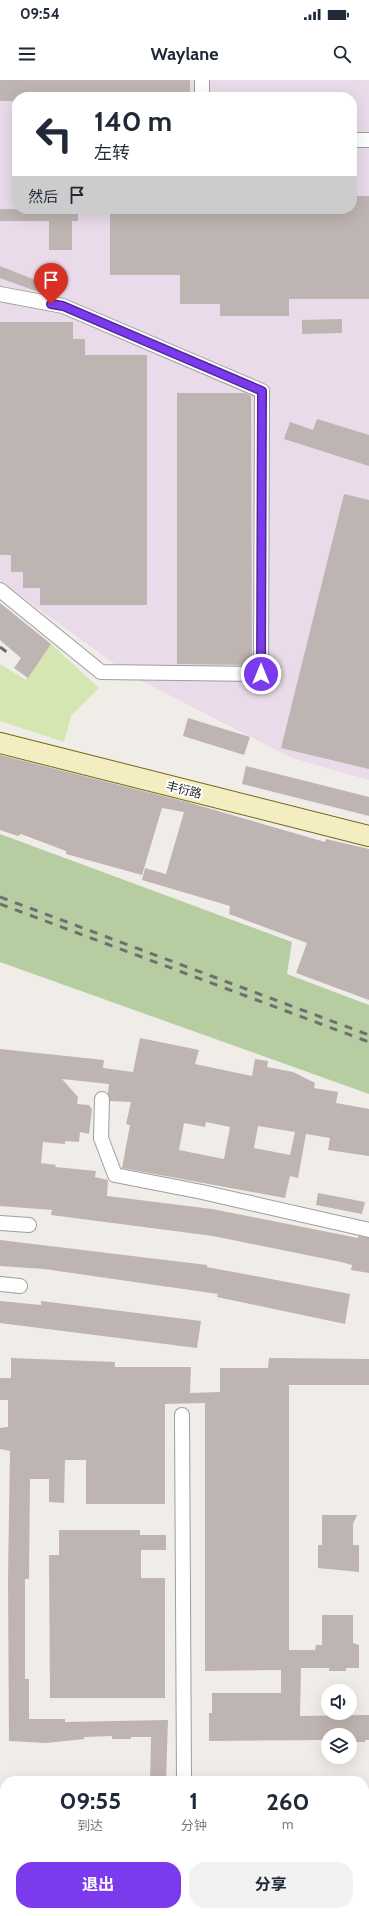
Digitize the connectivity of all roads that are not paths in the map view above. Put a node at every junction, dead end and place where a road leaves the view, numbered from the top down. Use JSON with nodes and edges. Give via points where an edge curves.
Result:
{"nodes":[{"id":1,"x":202,"y":80,"type":"edge"},
{"id":2,"x":202,"y":92,"type":"edge"},
{"id":3,"x":357,"y":140,"type":"edge"},
{"id":4,"x":369,"y":140,"type":"edge"},
{"id":5,"x":0,"y":294,"type":"edge"},
{"id":6,"x":0,"y":590,"type":"edge"},
{"id":7,"x":0,"y":743,"type":"edge"},
{"id":8,"x":369,"y":836,"type":"edge"},
{"id":9,"x":102,"y":1098,"type":"dead end"},
{"id":10,"x":0,"y":1223,"type":"edge"},
{"id":11,"x":29,"y":1225,"type":"dead end"},
{"id":12,"x":369,"y":1230,"type":"edge"},
{"id":13,"x":0,"y":1284,"type":"edge"},
{"id":14,"x":20,"y":1286,"type":"dead end"},
{"id":15,"x":182,"y":1416,"type":"dead end"},
{"id":16,"x":184,"y":1776,"type":"edge"}],
"edges":[{"from":1,"to":2,"type":"street"},
{"from":3,"to":4,"type":"street"},
{"from":5,"to":6,"type":"street","via":[[63,306],[262,391],[261,674],[101,672]]},
{"from":7,"to":8,"type":"street","name":"丰衍路"},
{"from":9,"to":12,"type":"street","via":[[101,1138],[115,1175]]},
{"from":10,"to":11,"type":"street"},
{"from":13,"to":14,"type":"street"},
{"from":15,"to":16,"type":"street"}]}
